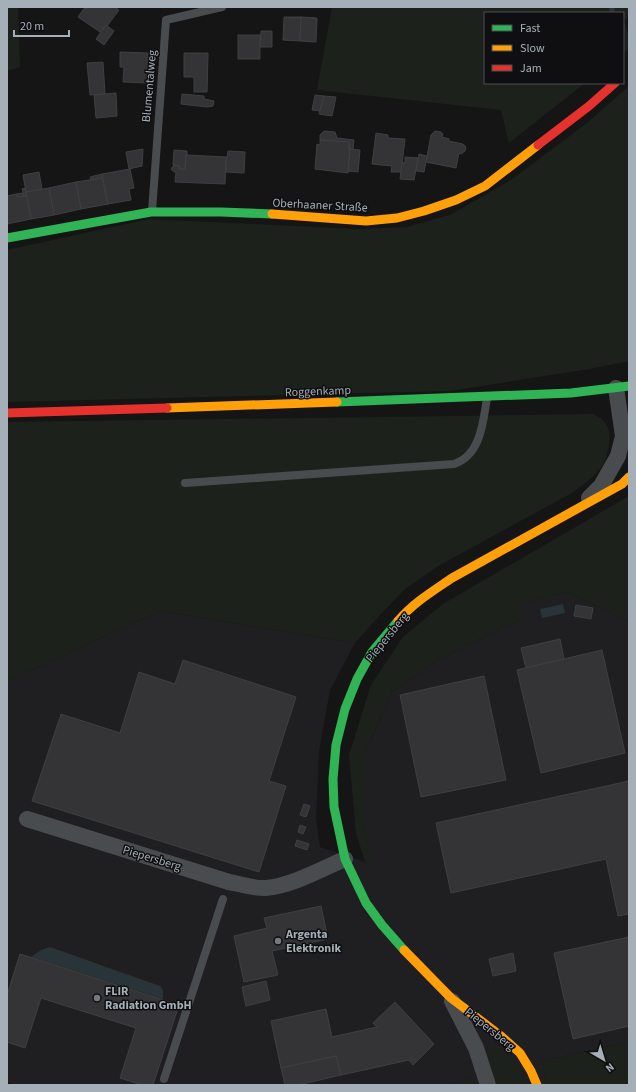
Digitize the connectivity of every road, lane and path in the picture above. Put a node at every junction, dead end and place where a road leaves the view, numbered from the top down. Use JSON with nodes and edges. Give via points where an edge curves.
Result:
{"nodes":[{"id":1,"x":222,"y":7,"type":"edge"},
{"id":2,"x":614,"y":84,"type":"edge"},
{"id":3,"x":151,"y":212,"type":"junction"},
{"id":4,"x":7,"y":238,"type":"edge"},
{"id":5,"x":623,"y":387,"type":"edge"},
{"id":6,"x":487,"y":397,"type":"junction"},
{"id":7,"x":7,"y":413,"type":"edge"},
{"id":8,"x":629,"y":478,"type":"edge"},
{"id":9,"x":185,"y":483,"type":"dead end"},
{"id":10,"x":582,"y":506,"type":"junction"},
{"id":11,"x":26,"y":819,"type":"dead end"},
{"id":12,"x":345,"y":860,"type":"junction"},
{"id":13,"x":223,"y":899,"type":"dead end"},
{"id":14,"x":450,"y":998,"type":"junction"},
{"id":15,"x":164,"y":1079,"type":"dead end"},
{"id":16,"x":488,"y":1085,"type":"edge"},
{"id":17,"x":537,"y":1085,"type":"edge"}],
"edges":[{"from":1,"to":3,"type":"lane","name":"Blumentalweg","via":[[166,20]]},
{"from":2,"to":3,"type":"street","name":"Oberhaaner Straße","via":[[485,186],[424,211],[397,218],[366,221],[292,215]]},
{"from":3,"to":4,"type":"street","name":"Oberhaaner Straße"},
{"from":5,"to":6,"type":"street","name":"Roggenkamp","via":[[571,393]]},
{"from":5,"to":10,"type":"street","name":"Piepersberg","via":[[623,436],[618,456],[601,486]]},
{"from":6,"to":7,"type":"street","name":"Roggenkamp"},
{"from":6,"to":9,"type":"lane","via":[[477,444],[469,455],[454,464]]},
{"from":8,"to":10,"type":"street","name":"Piepersberg"},
{"from":10,"to":12,"type":"street","name":"Piepersberg","via":[[429,593],[405,613],[372,652],[345,709],[336,745],[334,807]]},
{"from":11,"to":12,"type":"street","name":"Piepersberg","via":[[229,882],[257,888],[283,885]]},
{"from":12,"to":14,"type":"street","name":"Piepersberg","via":[[366,903],[382,925]]},
{"from":13,"to":15,"type":"lane"},
{"from":14,"to":16,"type":"street","name":"Piepersberg","via":[[476,1048]]},
{"from":14,"to":17,"type":"street","name":"Piepersberg","via":[[520,1053]]}]}
